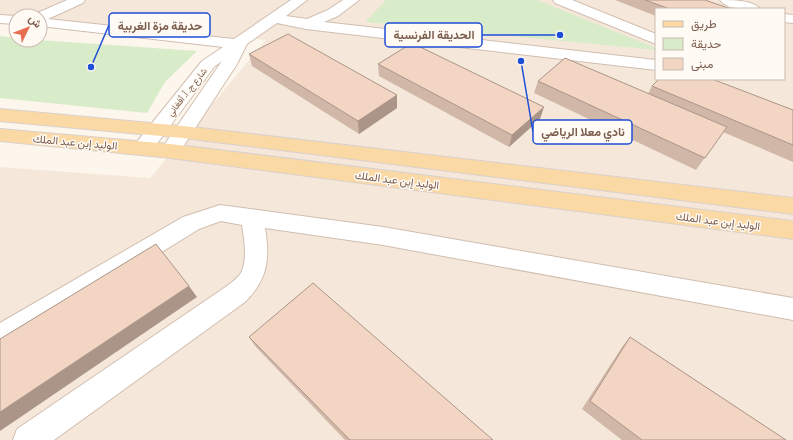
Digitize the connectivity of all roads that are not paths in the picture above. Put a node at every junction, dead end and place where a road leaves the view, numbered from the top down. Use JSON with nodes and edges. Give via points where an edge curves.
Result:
{"nodes":[{"id":1,"x":78,"y":0,"type":"edge"},
{"id":2,"x":300,"y":0,"type":"edge"},
{"id":3,"x":352,"y":0,"type":"edge"},
{"id":4,"x":560,"y":0,"type":"edge"},
{"id":5,"x":727,"y":0,"type":"edge"},
{"id":6,"x":750,"y":8,"type":"edge"},
{"id":7,"x":48,"y":14,"type":"edge"},
{"id":8,"x":273,"y":18,"type":"junction"},
{"id":9,"x":48,"y":23,"type":"edge"},
{"id":10,"x":306,"y":24,"type":"junction"},
{"id":11,"x":655,"y":39,"type":"edge"},
{"id":12,"x":239,"y":44,"type":"junction"},
{"id":13,"x":655,"y":65,"type":"edge"},
{"id":14,"x":0,"y":115,"type":"edge"},
{"id":15,"x":157,"y":130,"type":"junction"},
{"id":16,"x":182,"y":132,"type":"junction"},
{"id":17,"x":0,"y":135,"type":"edge"},
{"id":18,"x":143,"y":148,"type":"junction"},
{"id":19,"x":170,"y":151,"type":"junction"},
{"id":20,"x":793,"y":206,"type":"edge"},
{"id":21,"x":252,"y":218,"type":"junction"},
{"id":22,"x":793,"y":230,"type":"edge"},
{"id":23,"x":793,"y":310,"type":"edge"},
{"id":24,"x":0,"y":336,"type":"edge"},
{"id":25,"x":28,"y":440,"type":"edge"}],
"edges":[{"from":1,"to":7,"type":"street"},
{"from":2,"to":8,"type":"street","name":"شارع ج. أ. أفغاني"},
{"from":3,"to":10,"type":"street","via":[[334,13]]},
{"from":4,"to":11,"type":"street"},
{"from":5,"to":6,"type":"street"},
{"from":8,"to":10,"type":"street"},
{"from":8,"to":12,"type":"street","name":"شارع ج. أ. أفغاني"},
{"from":9,"to":12,"type":"street"},
{"from":10,"to":13,"type":"street"},
{"from":12,"to":15,"type":"street","name":"شارع ج. أ. أفغاني","via":[[205,68]]},
{"from":12,"to":16,"type":"street","name":"شارع ج. أ. أفغاني","via":[[229,64]]},
{"from":14,"to":15,"type":"main road","name":"الوليد إبن عبد الملك"},
{"from":15,"to":16,"type":"main road","name":"الوليد إبن عبد الملك"},
{"from":15,"to":18,"type":"street","name":"شارع ج. أ. أفغاني"},
{"from":16,"to":19,"type":"street","name":"شارع ج. أ. أفغاني"},
{"from":16,"to":20,"type":"main road","name":"الوليد إبن عبد الملك"},
{"from":17,"to":18,"type":"main road","name":"الوليد إبن عبد الملك"},
{"from":18,"to":19,"type":"main road","name":"الوليد إبن عبد الملك"},
{"from":19,"to":22,"type":"main road","name":"الوليد إبن عبد الملك"},
{"from":21,"to":23,"type":"street","via":[[383,236]]},
{"from":21,"to":24,"type":"street","via":[[220,214],[191,223]]},
{"from":21,"to":25,"type":"street","via":[[256,252],[254,267],[250,278],[236,294]]}]}
